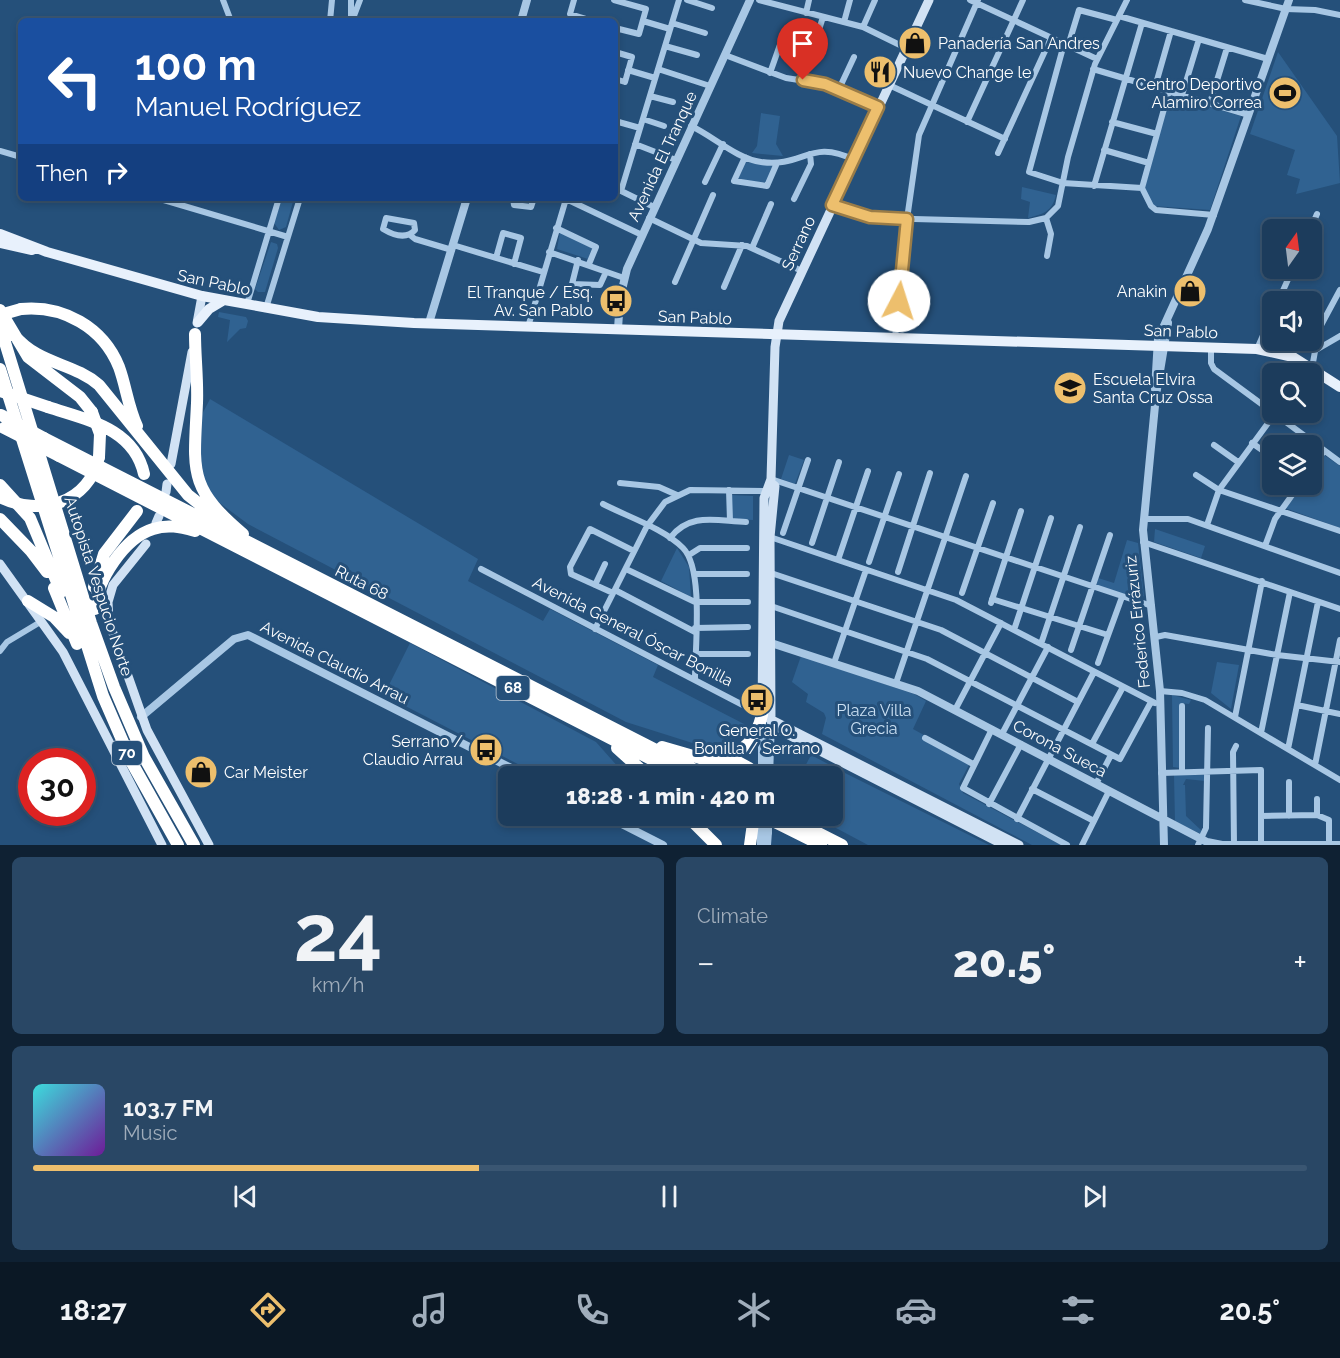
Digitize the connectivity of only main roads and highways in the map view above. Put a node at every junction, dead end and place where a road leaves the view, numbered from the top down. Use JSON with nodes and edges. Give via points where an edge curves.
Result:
{"nodes":[{"id":1,"x":929,"y":0,"type":"edge"},
{"id":2,"x":0,"y":234,"type":"edge"},
{"id":3,"x":0,"y":243,"type":"edge"},
{"id":4,"x":47,"y":252,"type":"junction"},
{"id":5,"x":202,"y":296,"type":"junction"},
{"id":6,"x":224,"y":300,"type":"junction"},
{"id":7,"x":0,"y":310,"type":"edge"},
{"id":8,"x":0,"y":315,"type":"edge"},
{"id":9,"x":0,"y":326,"type":"edge"},
{"id":10,"x":196,"y":328,"type":"junction"},
{"id":11,"x":776,"y":334,"type":"junction"},
{"id":12,"x":15,"y":335,"type":"junction"},
{"id":13,"x":0,"y":369,"type":"edge"},
{"id":14,"x":1340,"y":387,"type":"edge"},
{"id":15,"x":0,"y":391,"type":"edge"},
{"id":16,"x":1,"y":425,"type":"edge"},
{"id":17,"x":146,"y":442,"type":"junction"},
{"id":18,"x":171,"y":464,"type":"dead end"},
{"id":19,"x":144,"y":474,"type":"dead end"},
{"id":20,"x":768,"y":484,"type":"junction"},
{"id":21,"x":0,"y":485,"type":"edge"},
{"id":22,"x":0,"y":497,"type":"edge"},
{"id":23,"x":137,"y":511,"type":"dead end"},
{"id":24,"x":0,"y":519,"type":"edge"},
{"id":25,"x":216,"y":537,"type":"junction"},
{"id":26,"x":146,"y":544,"type":"dead end"},
{"id":27,"x":261,"y":549,"type":"junction"},
{"id":28,"x":0,"y":564,"type":"edge"},
{"id":29,"x":28,"y":601,"type":"junction"},
{"id":30,"x":95,"y":609,"type":"junction"},
{"id":31,"x":82,"y":654,"type":"junction"},
{"id":32,"x":103,"y":656,"type":"junction"},
{"id":33,"x":94,"y":674,"type":"junction"},
{"id":34,"x":568,"y":716,"type":"junction"},
{"id":35,"x":766,"y":718,"type":"junction"},
{"id":36,"x":627,"y":735,"type":"junction"},
{"id":37,"x":717,"y":760,"type":"junction"},
{"id":38,"x":638,"y":766,"type":"edge"},
{"id":39,"x":666,"y":766,"type":"edge"},
{"id":40,"x":687,"y":766,"type":"edge"},
{"id":41,"x":746,"y":766,"type":"edge"},
{"id":42,"x":697,"y":826,"type":"edge"},
{"id":43,"x":759,"y":826,"type":"edge"},
{"id":44,"x":774,"y":826,"type":"edge"},
{"id":45,"x":805,"y":826,"type":"edge"},
{"id":46,"x":716,"y":844,"type":"edge"},
{"id":47,"x":162,"y":845,"type":"edge"},
{"id":48,"x":178,"y":845,"type":"edge"},
{"id":49,"x":194,"y":845,"type":"edge"},
{"id":50,"x":209,"y":845,"type":"edge"},
{"id":51,"x":750,"y":845,"type":"edge"},
{"id":52,"x":821,"y":845,"type":"edge"},
{"id":53,"x":842,"y":845,"type":"edge"},
{"id":54,"x":1004,"y":845,"type":"edge"},
{"id":55,"x":1019,"y":845,"type":"edge"}],
"edges":[{"from":1,"to":11,"type":"main road","name":"Serrano","via":[[784,309]]},
{"from":2,"to":4,"type":"main road","name":"San Pablo"},
{"from":3,"to":4,"type":"main road","name":"San Pablo"},
{"from":4,"to":5,"type":"main road","name":"San Pablo"},
{"from":5,"to":6,"type":"main road","name":"San Pablo"},
{"from":5,"to":10,"type":"main road"},
{"from":6,"to":10,"type":"main road","via":[[209,309]]},
{"from":6,"to":11,"type":"main road","name":"San Pablo","via":[[337,319]]},
{"from":7,"to":12,"type":"highway"},
{"from":8,"to":17,"type":"highway","bridge":true,"via":[[21,309],[59,312],[82,322],[99,336],[118,366],[135,422]]},
{"from":9,"to":32,"type":"highway","name":"Autopista Vespucio Norte","number":"70"},
{"from":10,"to":18,"type":"main road"},
{"from":10,"to":27,"type":"highway","via":[[198,401],[193,445],[198,476],[217,510]]},
{"from":11,"to":14,"type":"main road","name":"San Pablo","via":[[1257,349],[1287,355]]},
{"from":11,"to":20,"type":"main road","name":"Serrano"},
{"from":12,"to":17,"type":"highway","via":[[37,356],[94,380]]},
{"from":12,"to":22,"type":"highway","bridge":true,"via":[[32,362],[76,394],[92,412],[100,434],[99,457],[87,483],[64,502],[33,507]]},
{"from":13,"to":33,"type":"highway","name":"Autopista Vespucio Norte","number":"70"},
{"from":15,"to":19,"type":"highway","bridge":true,"via":[[117,433],[136,453]]},
{"from":16,"to":25,"type":"highway","name":"Ruta 68","number":"68","bridge":true},
{"from":16,"to":27,"type":"highway","name":"Ruta 68","number":"68","bridge":true,"via":[[44,438]]},
{"from":17,"to":27,"type":"highway","via":[[193,501]]},
{"from":20,"to":35,"type":"main road","name":"Serrano","via":[[762,690]]},
{"from":20,"to":35,"type":"main road","name":"Serrano","via":[[775,486],[770,537],[771,643]]},
{"from":21,"to":33,"type":"highway","via":[[34,526]]},
{"from":23,"to":30,"type":"highway","via":[[101,561],[94,590]]},
{"from":24,"to":31,"type":"highway","via":[[46,570]]},
{"from":25,"to":30,"type":"highway","via":[[173,526],[142,534],[107,572]]},
{"from":25,"to":34,"type":"highway","name":"Ruta 68","number":"68"},
{"from":26,"to":50,"type":"main road","via":[[115,581],[107,610],[112,635],[141,717]]},
{"from":27,"to":36,"type":"highway","name":"Ruta 68","number":"68"},
{"from":28,"to":29,"type":"main road"},
{"from":29,"to":31,"type":"highway","via":[[54,617]]},
{"from":29,"to":47,"type":"main road","via":[[77,678]]},
{"from":30,"to":32,"type":"highway"},
{"from":31,"to":33,"type":"highway"},
{"from":32,"to":49,"type":"highway","name":"Autopista Vespucio Norte","number":"70","via":[[144,757]]},
{"from":33,"to":48,"type":"highway","name":"Autopista Vespucio Norte","number":"70","via":[[132,763]]},
{"from":34,"to":38,"type":"highway"},
{"from":34,"to":39,"type":"highway","name":"Ruta 68","number":"68"},
{"from":35,"to":37,"type":"highway","via":[[748,745]]},
{"from":35,"to":54,"type":"main road","name":"Avenida General Óscar Bonilla","via":[[776,729]]},
{"from":35,"to":55,"type":"main road","name":"Avenida General Óscar Bonilla"},
{"from":36,"to":37,"type":"highway","via":[[691,756]]},
{"from":36,"to":40,"type":"highway","name":"Ruta 68","number":"68"},
{"from":37,"to":41,"type":"highway"},
{"from":42,"to":46,"type":"highway"},
{"from":43,"to":51,"type":"highway"},
{"from":44,"to":52,"type":"highway"},
{"from":45,"to":53,"type":"highway"}]}
